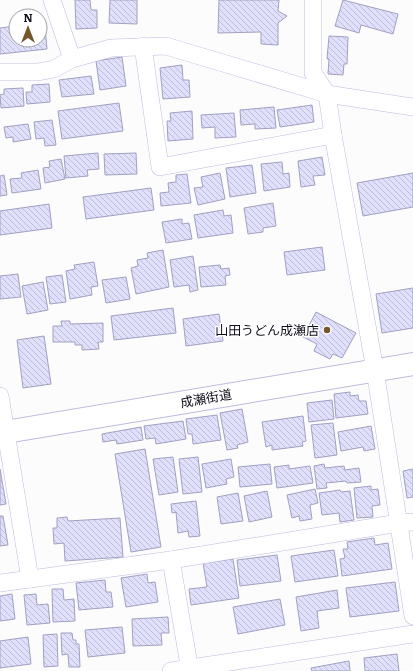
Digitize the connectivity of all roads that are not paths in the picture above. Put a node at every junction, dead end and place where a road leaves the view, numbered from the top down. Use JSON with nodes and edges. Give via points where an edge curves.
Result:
{"nodes":[{"id":1,"x":52,"y":0,"type":"edge"},
{"id":2,"x":313,"y":0,"type":"edge"},
{"id":3,"x":143,"y":46,"type":"junction"},
{"id":4,"x":72,"y":59,"type":"junction"},
{"id":5,"x":0,"y":72,"type":"edge"},
{"id":6,"x":327,"y":94,"type":"junction"},
{"id":7,"x":413,"y":107,"type":"edge"},
{"id":8,"x":333,"y":135,"type":"junction"},
{"id":9,"x":413,"y":364,"type":"edge"},
{"id":10,"x":375,"y":370,"type":"junction"},
{"id":11,"x":0,"y":396,"type":"edge"},
{"id":12,"x":3,"y":433,"type":"edge"},
{"id":13,"x":406,"y":523,"type":"edge"},
{"id":14,"x":171,"y":560,"type":"junction"},
{"id":15,"x":30,"y":579,"type":"junction"},
{"id":16,"x":0,"y":583,"type":"edge"},
{"id":17,"x":413,"y":616,"type":"edge"},
{"id":18,"x":413,"y":634,"type":"edge"},
{"id":19,"x":190,"y":670,"type":"edge"},
{"id":20,"x":171,"y":671,"type":"edge"}],
"edges":[{"from":1,"to":4,"type":"street"},
{"from":2,"to":6,"type":"street","via":[[313,73]]},
{"from":3,"to":4,"type":"street","via":[[111,48]]},
{"from":3,"to":6,"type":"street","via":[[166,46]]},
{"from":3,"to":8,"type":"street","via":[[160,167]]},
{"from":4,"to":5,"type":"street","via":[[54,69],[38,72]]},
{"from":6,"to":7,"type":"street"},
{"from":6,"to":8,"type":"street"},
{"from":8,"to":10,"type":"street"},
{"from":9,"to":10,"type":"main road","name":"成瀬街道"},
{"from":10,"to":12,"type":"main road","name":"成瀬街道"},
{"from":10,"to":13,"type":"street"},
{"from":11,"to":12,"type":"street"},
{"from":12,"to":15,"type":"street"},
{"from":13,"to":14,"type":"street"},
{"from":13,"to":17,"type":"street"},
{"from":14,"to":15,"type":"street"},
{"from":14,"to":19,"type":"street"},
{"from":15,"to":16,"type":"street"},
{"from":18,"to":19,"type":"street"},
{"from":19,"to":20,"type":"street"}]}
